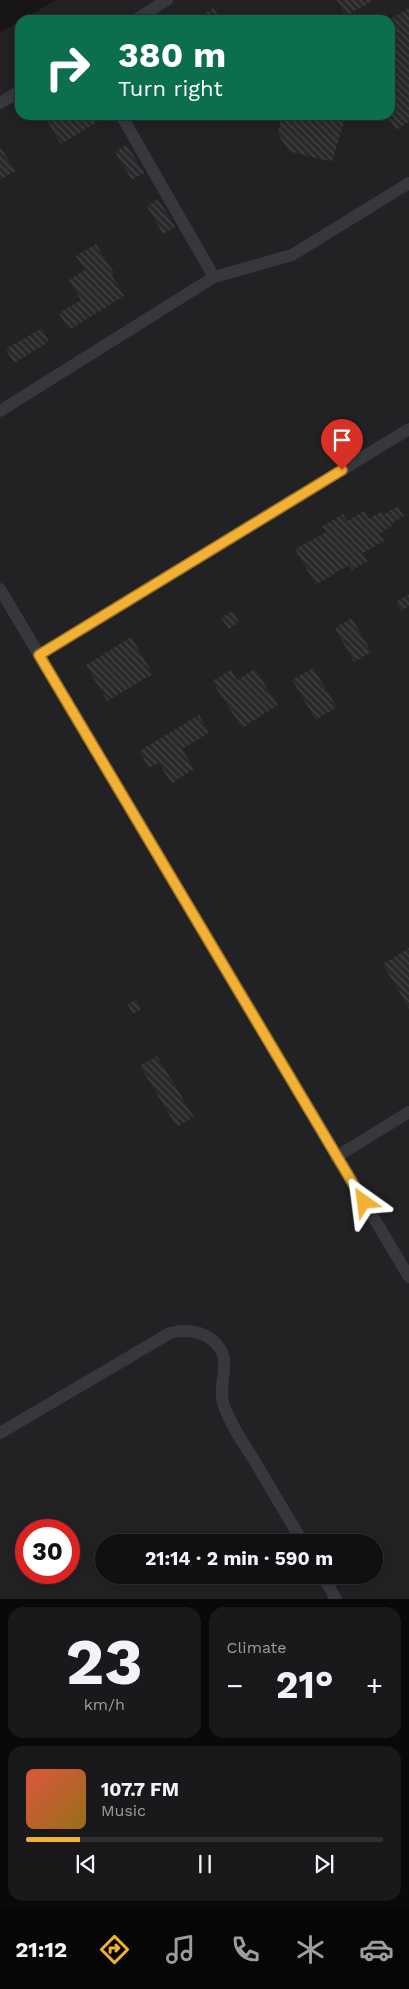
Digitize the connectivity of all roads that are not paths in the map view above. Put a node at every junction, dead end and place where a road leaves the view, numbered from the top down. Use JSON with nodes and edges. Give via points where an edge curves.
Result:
{"nodes":[{"id":1,"x":167,"y":0,"type":"edge"},
{"id":2,"x":143,"y":15,"type":"edge"},
{"id":3,"x":15,"y":94,"type":"edge"},
{"id":4,"x":0,"y":103,"type":"edge"},
{"id":5,"x":124,"y":120,"type":"edge"},
{"id":6,"x":409,"y":183,"type":"edge"},
{"id":7,"x":214,"y":277,"type":"junction"},
{"id":8,"x":0,"y":411,"type":"edge"},
{"id":9,"x":409,"y":429,"type":"edge"},
{"id":10,"x":0,"y":589,"type":"edge"},
{"id":11,"x":39,"y":655,"type":"junction"},
{"id":12,"x":409,"y":1112,"type":"edge"},
{"id":13,"x":336,"y":1157,"type":"junction"},
{"id":14,"x":409,"y":1278,"type":"edge"},
{"id":15,"x":0,"y":1433,"type":"edge"},
{"id":16,"x":298,"y":1534,"type":"edge"},
{"id":17,"x":327,"y":1584,"type":"edge"},
{"id":18,"x":336,"y":1599,"type":"edge"}],
"edges":[{"from":1,"to":2,"type":"street"},
{"from":3,"to":4,"type":"street"},
{"from":5,"to":7,"type":"street"},
{"from":6,"to":7,"type":"street","via":[[292,255]]},
{"from":7,"to":8,"type":"street"},
{"from":9,"to":11,"type":"street"},
{"from":10,"to":11,"type":"street"},
{"from":11,"to":13,"type":"street"},
{"from":12,"to":13,"type":"street"},
{"from":13,"to":14,"type":"street"},
{"from":15,"to":16,"type":"street","via":[[170,1333],[195,1331],[214,1341],[224,1357],[221,1394],[229,1419]]},
{"from":17,"to":18,"type":"street"}]}
